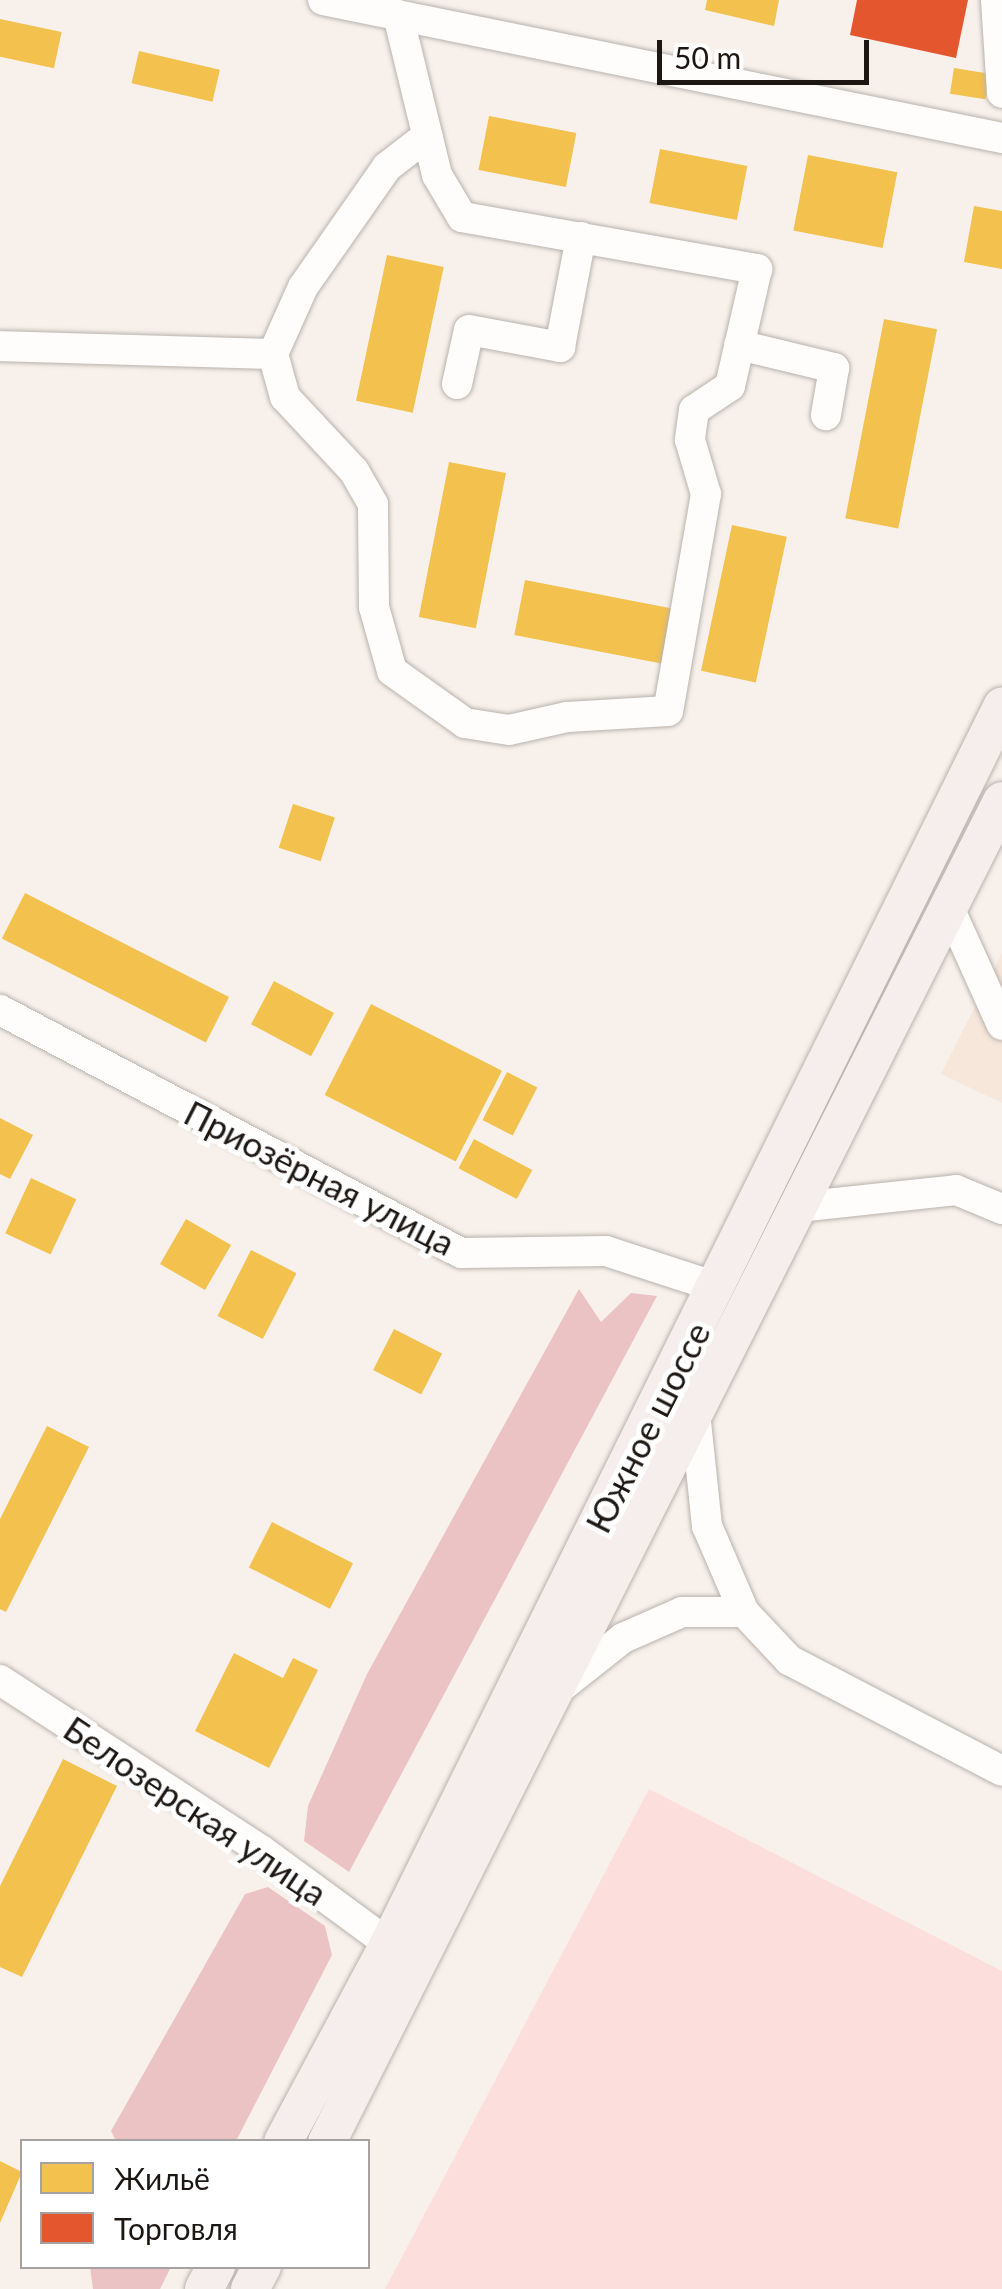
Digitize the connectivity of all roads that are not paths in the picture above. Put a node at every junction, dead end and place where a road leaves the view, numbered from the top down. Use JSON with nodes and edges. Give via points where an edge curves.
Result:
{"nodes":[{"id":1,"x":323,"y":0,"type":"edge"},
{"id":2,"x":996,"y":0,"type":"edge"},
{"id":3,"x":398,"y":15,"type":"junction"},
{"id":4,"x":1002,"y":93,"type":"edge"},
{"id":5,"x":427,"y":136,"type":"junction"},
{"id":6,"x":1002,"y":138,"type":"edge"},
{"id":7,"x":581,"y":237,"type":"junction"},
{"id":8,"x":0,"y":346,"type":"edge"},
{"id":9,"x":739,"y":346,"type":"junction"},
{"id":10,"x":272,"y":354,"type":"junction"},
{"id":11,"x":458,"y":384,"type":"dead end"},
{"id":12,"x":826,"y":415,"type":"dead end"},
{"id":13,"x":1002,"y":708,"type":"edge"},
{"id":14,"x":1002,"y":801,"type":"edge"},
{"id":15,"x":950,"y":910,"type":"junction"},
{"id":16,"x":0,"y":1010,"type":"edge"},
{"id":17,"x":1002,"y":1025,"type":"edge"},
{"id":18,"x":798,"y":1207,"type":"junction"},
{"id":19,"x":1002,"y":1209,"type":"edge"},
{"id":20,"x":716,"y":1287,"type":"junction"},
{"id":21,"x":695,"y":1412,"type":"junction"},
{"id":22,"x":744,"y":1612,"type":"junction"},
{"id":23,"x":0,"y":1680,"type":"edge"},
{"id":24,"x":554,"y":1692,"type":"junction"},
{"id":25,"x":1002,"y":1771,"type":"edge"},
{"id":26,"x":388,"y":1944,"type":"junction"},
{"id":27,"x":285,"y":2139,"type":"edge"},
{"id":28,"x":329,"y":2139,"type":"edge"}],
"edges":[{"from":1,"to":3,"type":"street"},
{"from":2,"to":4,"type":"street"},
{"from":3,"to":5,"type":"street"},
{"from":3,"to":6,"type":"street"},
{"from":5,"to":7,"type":"street","via":[[437,175],[462,217]]},
{"from":5,"to":10,"type":"street","via":[[387,167],[303,287]]},
{"from":7,"to":9,"type":"street","via":[[757,270]]},
{"from":7,"to":11,"type":"street","via":[[560,348],[469,330]]},
{"from":8,"to":10,"type":"street"},
{"from":9,"to":10,"type":"street","via":[[730,386],[694,410],[690,440],[706,494],[668,711],[567,717],[509,730],[465,723],[392,672],[374,608],[373,504],[354,471],[284,397]]},
{"from":9,"to":12,"type":"street","via":[[834,368]]},
{"from":13,"to":20,"type":"main road","name":"Южное шоссе"},
{"from":14,"to":15,"type":"main road","name":"Южное шоссе"},
{"from":15,"to":17,"type":"street"},
{"from":15,"to":18,"type":"main road","name":"Южное шоссе"},
{"from":16,"to":20,"type":"street","name":"Приозёрная улица","via":[[461,1252],[606,1251]]},
{"from":18,"to":19,"type":"street","via":[[956,1190]]},
{"from":18,"to":21,"type":"main road","name":"Южное шоссе"},
{"from":20,"to":26,"type":"main road","name":"Южное шоссе"},
{"from":21,"to":22,"type":"street","via":[[707,1526]]},
{"from":21,"to":24,"type":"main road","name":"Южное шоссе"},
{"from":22,"to":24,"type":"street","via":[[682,1612],[622,1638]]},
{"from":22,"to":25,"type":"street","via":[[789,1660]]},
{"from":23,"to":26,"type":"street","name":"Белозерская улица","via":[[261,1850]]},
{"from":24,"to":28,"type":"main road","name":"Южное шоссе"},
{"from":26,"to":27,"type":"main road","name":"Южное шоссе"}]}
